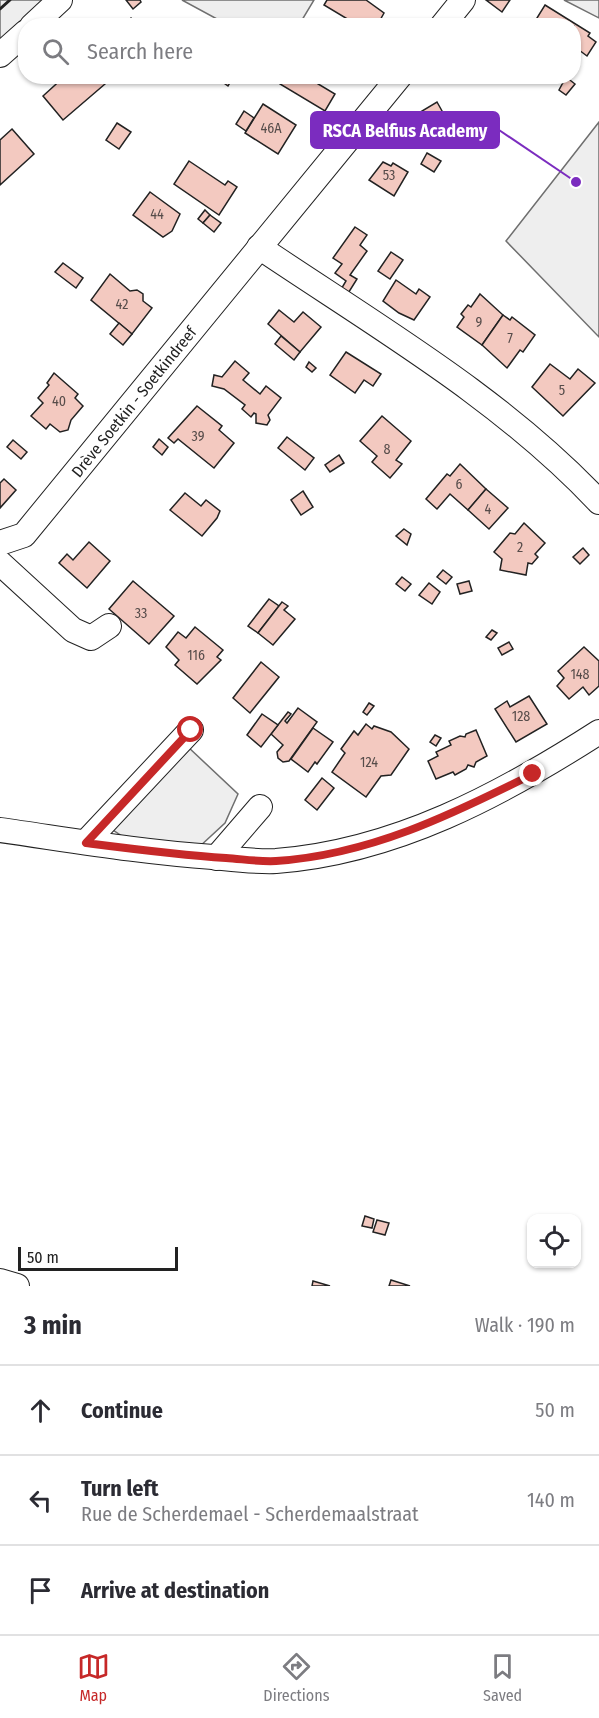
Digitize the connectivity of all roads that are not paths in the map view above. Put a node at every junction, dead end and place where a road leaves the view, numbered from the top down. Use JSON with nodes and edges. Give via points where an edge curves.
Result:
{"nodes":[{"id":1,"x":60,"y":0,"type":"edge"},
{"id":2,"x":463,"y":0,"type":"edge"},
{"id":3,"x":41,"y":18,"type":"edge"},
{"id":4,"x":448,"y":18,"type":"edge"},
{"id":5,"x":18,"y":39,"type":"edge"},
{"id":6,"x":0,"y":55,"type":"edge"},
{"id":7,"x":393,"y":84,"type":"edge"},
{"id":8,"x":259,"y":247,"type":"junction"},
{"id":9,"x":599,"y":502,"type":"edge"},
{"id":10,"x":0,"y":543,"type":"edge"},
{"id":11,"x":0,"y":563,"type":"edge"},
{"id":12,"x":109,"y":626,"type":"dead end"},
{"id":13,"x":191,"y":730,"type":"dead end"},
{"id":14,"x":599,"y":732,"type":"edge"},
{"id":15,"x":260,"y":807,"type":"dead end"},
{"id":16,"x":0,"y":830,"type":"edge"},
{"id":17,"x":86,"y":843,"type":"junction"},
{"id":18,"x":216,"y":858,"type":"junction"},
{"id":19,"x":0,"y":1281,"type":"edge"},
{"id":20,"x":17,"y":1286,"type":"edge"}],
"edges":[{"from":1,"to":3,"type":"street"},
{"from":2,"to":4,"type":"street"},
{"from":5,"to":6,"type":"street"},
{"from":7,"to":8,"type":"street","name":"Drève Soetkin - Soetkindreef"},
{"from":8,"to":9,"type":"street","via":[[521,428]]},
{"from":8,"to":10,"type":"street","name":"Drève Soetkin - Soetkindreef","via":[[24,535]]},
{"from":11,"to":12,"type":"street","via":[[73,630],[91,638]]},
{"from":13,"to":17,"type":"street"},
{"from":14,"to":18,"type":"street","via":[[533,774],[390,839],[275,861]]},
{"from":15,"to":18,"type":"street"},
{"from":16,"to":17,"type":"street"},
{"from":17,"to":18,"type":"street"},
{"from":19,"to":20,"type":"street"}]}
